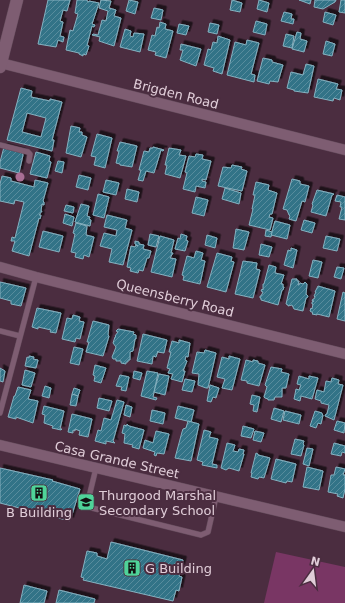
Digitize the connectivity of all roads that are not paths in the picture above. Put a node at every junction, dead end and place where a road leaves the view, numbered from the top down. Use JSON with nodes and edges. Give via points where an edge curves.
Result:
{"nodes":[{"id":1,"x":17,"y":0,"type":"edge"},
{"id":2,"x":0,"y":65,"type":"edge"},
{"id":3,"x":0,"y":145,"type":"edge"},
{"id":4,"x":345,"y":150,"type":"edge"},
{"id":5,"x":29,"y":161,"type":"dead end"},
{"id":6,"x":0,"y":267,"type":"edge"},
{"id":7,"x":36,"y":277,"type":"junction"},
{"id":8,"x":0,"y":331,"type":"edge"},
{"id":9,"x":20,"y":336,"type":"junction"},
{"id":10,"x":345,"y":354,"type":"edge"},
{"id":11,"x":0,"y":413,"type":"edge"},
{"id":12,"x":0,"y":445,"type":"edge"},
{"id":13,"x":96,"y":468,"type":"junction"},
{"id":14,"x":216,"y":497,"type":"junction"},
{"id":15,"x":345,"y":527,"type":"edge"}],
"edges":[{"from":1,"to":2,"type":"street"},
{"from":2,"to":4,"type":"street","name":"Brigden Road"},
{"from":3,"to":5,"type":"lane","via":[[28,152]]},
{"from":6,"to":7,"type":"street","name":"Queensberry Road"},
{"from":7,"to":9,"type":"lane"},
{"from":7,"to":10,"type":"street","name":"Queensberry Road"},
{"from":8,"to":9,"type":"lane"},
{"from":9,"to":11,"type":"lane"},
{"from":12,"to":13,"type":"street","name":"Casa Grande Street"},
{"from":13,"to":14,"type":"street","name":"Casa Grande Street"},
{"from":13,"to":14,"type":"lane","via":[[88,502],[92,508],[201,536],[208,532]]},
{"from":14,"to":15,"type":"street","name":"Casa Grande Street"}]}
